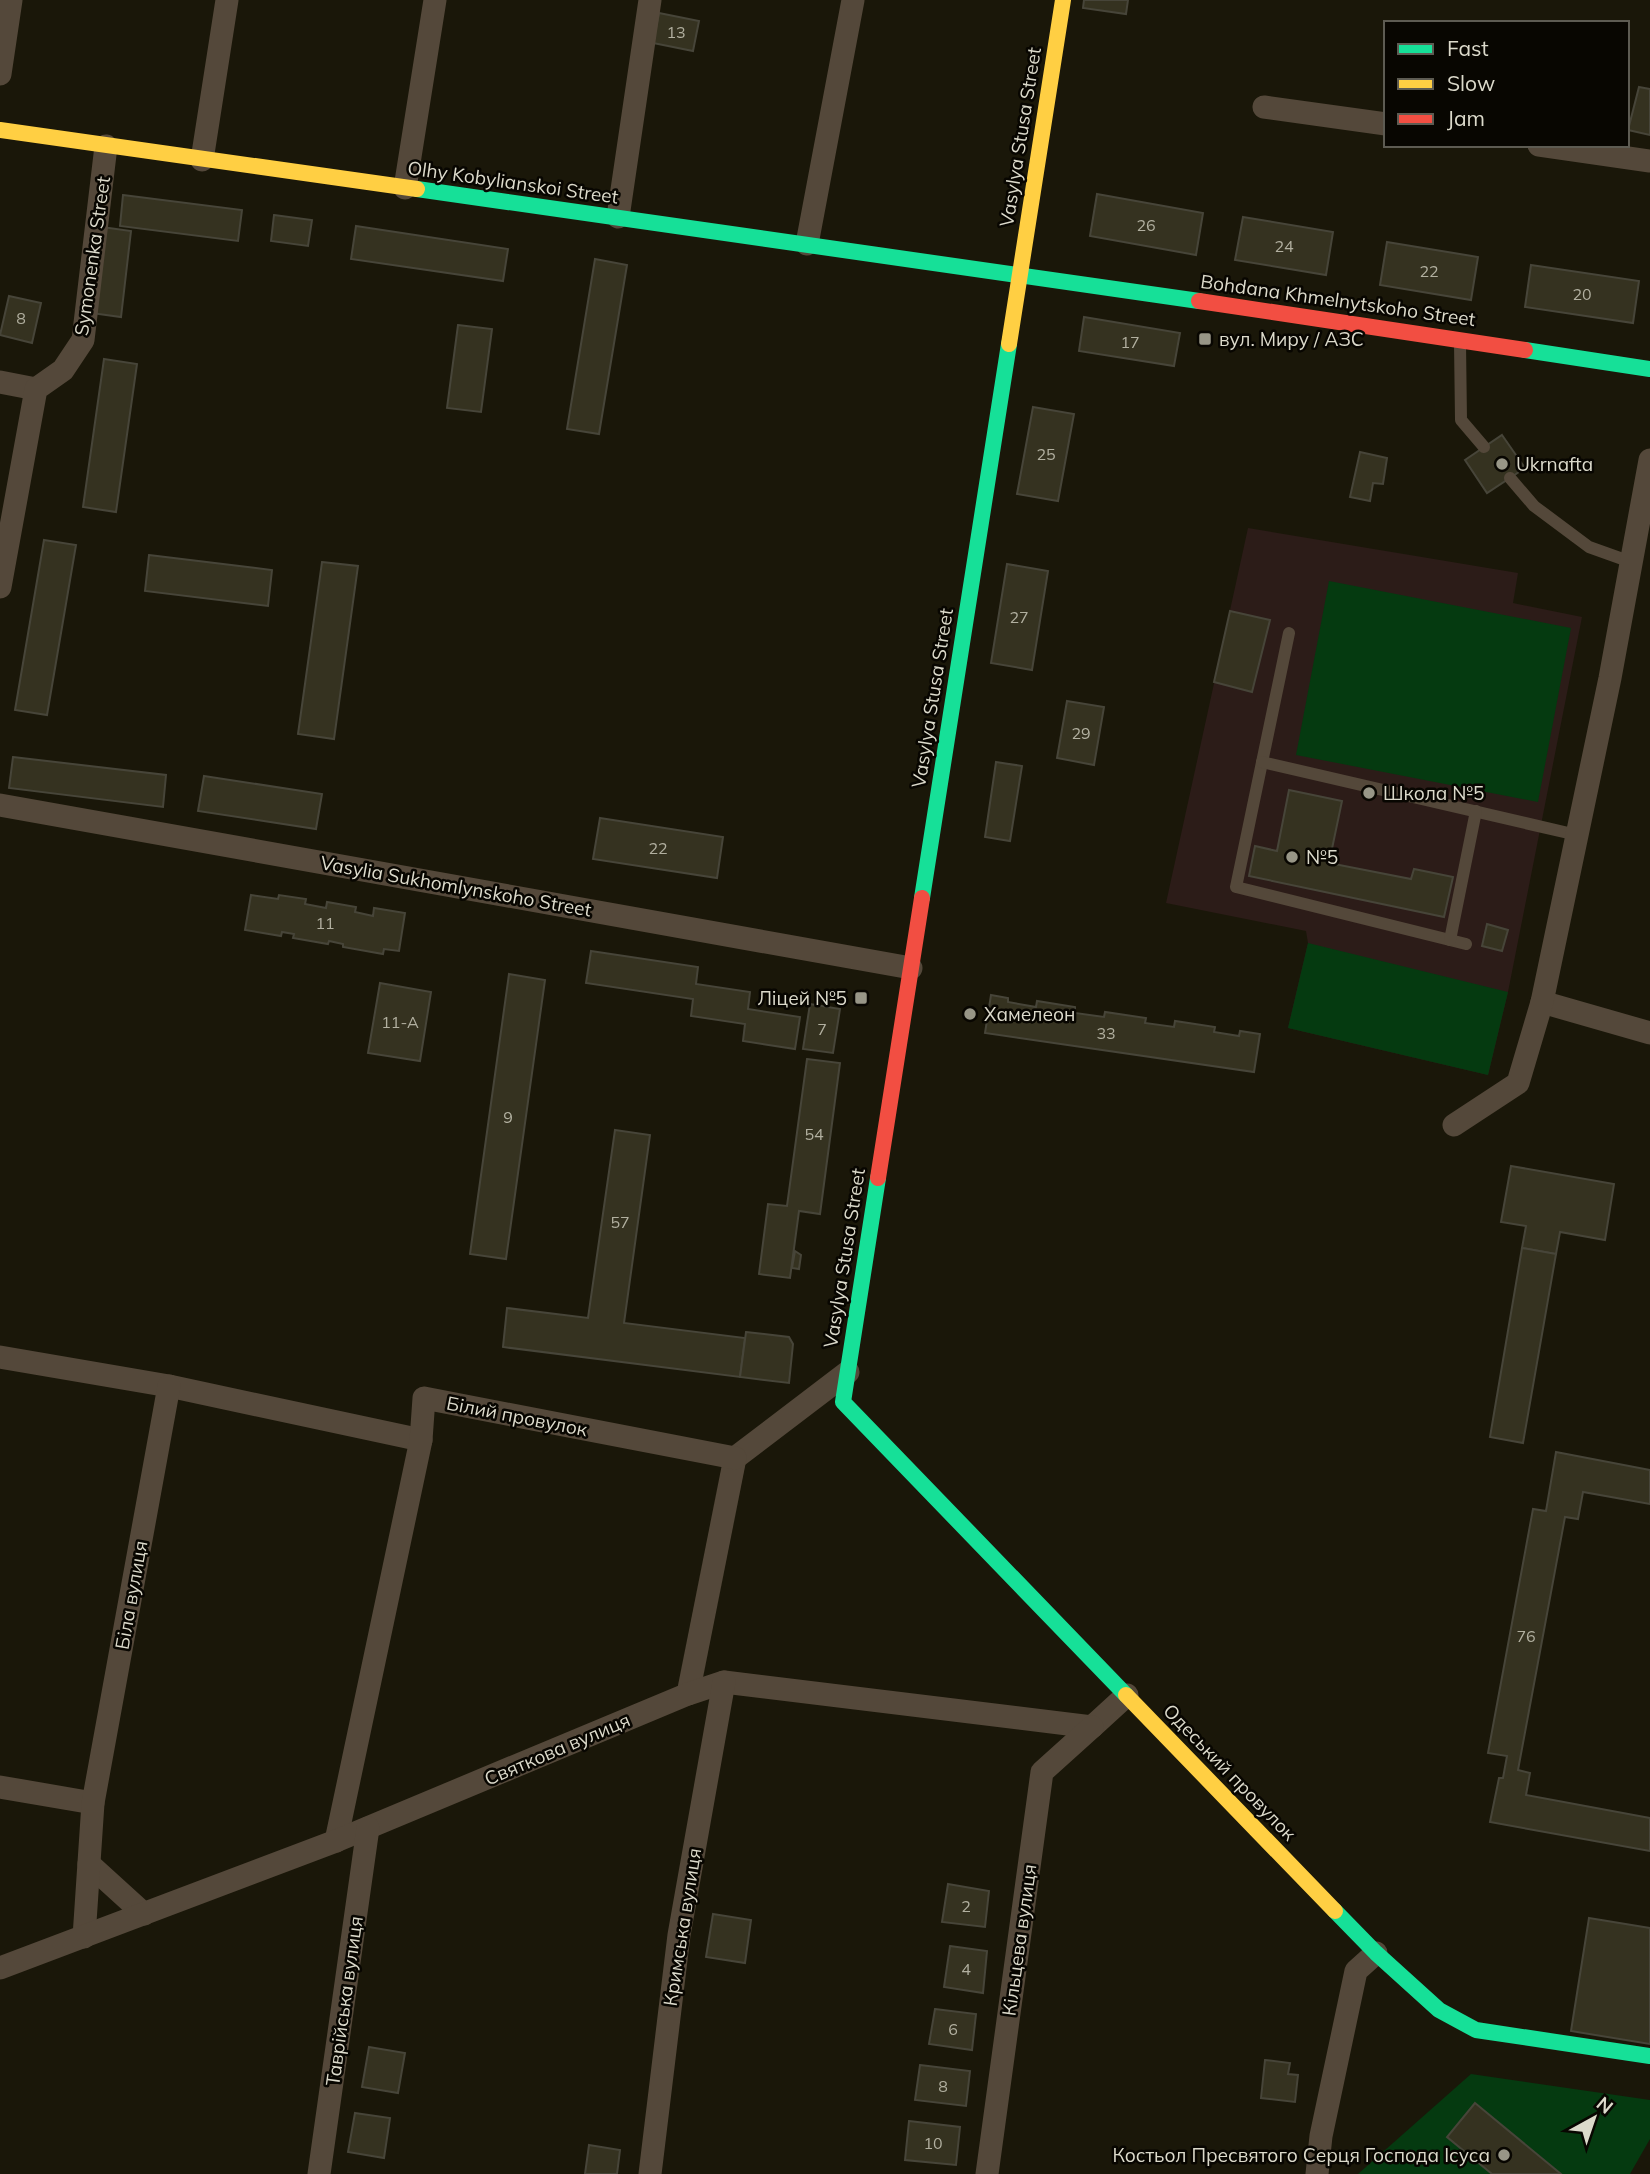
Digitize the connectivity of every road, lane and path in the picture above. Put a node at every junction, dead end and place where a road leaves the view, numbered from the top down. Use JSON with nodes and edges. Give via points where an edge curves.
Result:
{"nodes":[{"id":1,"x":11,"y":0,"type":"edge"},
{"id":2,"x":227,"y":0,"type":"edge"},
{"id":3,"x":435,"y":0,"type":"edge"},
{"id":4,"x":650,"y":0,"type":"edge"},
{"id":5,"x":852,"y":0,"type":"edge"},
{"id":6,"x":1063,"y":0,"type":"edge"},
{"id":7,"x":0,"y":74,"type":"edge"},
{"id":8,"x":1264,"y":107,"type":"dead end"},
{"id":9,"x":1384,"y":124,"type":"edge"},
{"id":10,"x":0,"y":130,"type":"edge"},
{"id":11,"x":106,"y":146,"type":"junction"},
{"id":12,"x":1553,"y":147,"type":"edge"},
{"id":13,"x":202,"y":160,"type":"junction"},
{"id":14,"x":1650,"y":161,"type":"edge"},
{"id":15,"x":405,"y":188,"type":"junction"},
{"id":16,"x":618,"y":217,"type":"junction"},
{"id":17,"x":807,"y":244,"type":"junction"},
{"id":18,"x":1020,"y":274,"type":"junction"},
{"id":19,"x":1460,"y":339,"type":"junction"},
{"id":20,"x":1650,"y":369,"type":"edge"},
{"id":21,"x":0,"y":382,"type":"edge"},
{"id":22,"x":36,"y":389,"type":"junction"},
{"id":23,"x":1484,"y":447,"type":"dead end"},
{"id":24,"x":1650,"y":460,"type":"edge"},
{"id":25,"x":1510,"y":478,"type":"dead end"},
{"id":26,"x":1631,"y":562,"type":"junction"},
{"id":27,"x":0,"y":587,"type":"edge"},
{"id":28,"x":1289,"y":633,"type":"dead end"},
{"id":29,"x":1262,"y":762,"type":"junction"},
{"id":30,"x":0,"y":805,"type":"edge"},
{"id":31,"x":1476,"y":811,"type":"junction"},
{"id":32,"x":1577,"y":835,"type":"junction"},
{"id":33,"x":1450,"y":940,"type":"junction"},
{"id":34,"x":1466,"y":944,"type":"dead end"},
{"id":35,"x":911,"y":968,"type":"junction"},
{"id":36,"x":1542,"y":1002,"type":"junction"},
{"id":37,"x":1650,"y":1033,"type":"edge"},
{"id":38,"x":1454,"y":1125,"type":"dead end"},
{"id":39,"x":0,"y":1357,"type":"edge"},
{"id":40,"x":848,"y":1371,"type":"junction"},
{"id":41,"x":169,"y":1386,"type":"junction"},
{"id":42,"x":843,"y":1402,"type":"joint"},
{"id":43,"x":421,"y":1440,"type":"junction"},
{"id":44,"x":735,"y":1458,"type":"junction"},
{"id":45,"x":724,"y":1682,"type":"junction"},
{"id":46,"x":688,"y":1694,"type":"junction"},
{"id":47,"x":1127,"y":1695,"type":"junction"},
{"id":48,"x":1092,"y":1727,"type":"junction"},
{"id":49,"x":0,"y":1787,"type":"edge"},
{"id":50,"x":93,"y":1803,"type":"junction"},
{"id":51,"x":368,"y":1828,"type":"junction"},
{"id":52,"x":336,"y":1841,"type":"junction"},
{"id":53,"x":89,"y":1864,"type":"junction"},
{"id":54,"x":144,"y":1914,"type":"junction"},
{"id":55,"x":83,"y":1937,"type":"junction"},
{"id":56,"x":1376,"y":1953,"type":"junction"},
{"id":57,"x":0,"y":1968,"type":"edge"},
{"id":58,"x":1650,"y":2056,"type":"edge"},
{"id":59,"x":319,"y":2174,"type":"edge"},
{"id":60,"x":650,"y":2174,"type":"edge"},
{"id":61,"x":986,"y":2174,"type":"edge"},
{"id":62,"x":1317,"y":2174,"type":"edge"}],
"edges":[{"from":1,"to":7,"type":"street"},
{"from":2,"to":13,"type":"street"},
{"from":3,"to":15,"type":"street"},
{"from":4,"to":16,"type":"street"},
{"from":5,"to":17,"type":"street"},
{"from":6,"to":18,"type":"street","name":"Vasylya Stusa Street"},
{"from":8,"to":9,"type":"street"},
{"from":10,"to":11,"type":"street","name":"Olhy Kobylianskoi Street"},
{"from":11,"to":13,"type":"street","name":"Olhy Kobylianskoi Street"},
{"from":11,"to":22,"type":"street","name":"Symonenka Street","via":[[83,340],[62,370]]},
{"from":12,"to":14,"type":"street"},
{"from":13,"to":15,"type":"street","name":"Olhy Kobylianskoi Street"},
{"from":15,"to":16,"type":"street","name":"Olhy Kobylianskoi Street"},
{"from":16,"to":17,"type":"street","name":"Olhy Kobylianskoi Street"},
{"from":17,"to":18,"type":"street","name":"Olhy Kobylianskoi Street"},
{"from":18,"to":19,"type":"street","name":"Bohdana Khmelnytskoho Street"},
{"from":18,"to":35,"type":"street","name":"Vasylya Stusa Street"},
{"from":19,"to":20,"type":"street","name":"Bohdana Khmelnytskoho Street"},
{"from":19,"to":23,"type":"lane","via":[[1461,420]]},
{"from":21,"to":22,"type":"street"},
{"from":22,"to":27,"type":"street"},
{"from":24,"to":26,"type":"street"},
{"from":25,"to":26,"type":"lane","via":[[1534,506],[1589,547]]},
{"from":26,"to":32,"type":"street"},
{"from":28,"to":29,"type":"lane"},
{"from":29,"to":31,"type":"lane"},
{"from":29,"to":33,"type":"lane","via":[[1236,887]]},
{"from":30,"to":35,"type":"street","name":"Vasylia Sukhomlynskoho Street"},
{"from":31,"to":32,"type":"lane"},
{"from":31,"to":33,"type":"lane"},
{"from":32,"to":36,"type":"street"},
{"from":33,"to":34,"type":"lane"},
{"from":35,"to":40,"type":"street","name":"Vasylya Stusa Street"},
{"from":36,"to":37,"type":"street"},
{"from":36,"to":38,"type":"street","via":[[1518,1083]]},
{"from":39,"to":41,"type":"street"},
{"from":40,"to":42,"type":"street","name":"Vasylya Stusa Street"},
{"from":40,"to":44,"type":"street"},
{"from":41,"to":43,"type":"street"},
{"from":41,"to":50,"type":"street","name":"Біла вулиця"},
{"from":42,"to":47,"type":"street","name":"Одеський провулок"},
{"from":43,"to":44,"type":"street","name":"Білий провулок","via":[[424,1398]]},
{"from":43,"to":52,"type":"street","name":"Білий провулок"},
{"from":44,"to":46,"type":"street"},
{"from":45,"to":46,"type":"street","name":"Святкова вулиця"},
{"from":45,"to":48,"type":"street","name":"Святкова вулиця"},
{"from":45,"to":60,"type":"street","name":"Кримська вулиця","via":[[678,1935]]},
{"from":46,"to":51,"type":"street","name":"Святкова вулиця"},
{"from":47,"to":48,"type":"street"},
{"from":47,"to":56,"type":"street","name":"Одеський провулок"},
{"from":48,"to":61,"type":"street","name":"Кільцева вулиця","via":[[1042,1772]]},
{"from":49,"to":50,"type":"street"},
{"from":50,"to":53,"type":"street","name":"Біла вулиця"},
{"from":51,"to":52,"type":"street","name":"Святкова вулиця"},
{"from":51,"to":59,"type":"street","name":"Таврійська вулиця"},
{"from":52,"to":54,"type":"street","name":"Святкова вулиця"},
{"from":53,"to":54,"type":"street"},
{"from":53,"to":55,"type":"street","name":"Біла вулиця"},
{"from":54,"to":55,"type":"street","name":"Святкова вулиця"},
{"from":55,"to":57,"type":"street","name":"Святкова вулиця"},
{"from":56,"to":58,"type":"street","name":"Одеський провулок","via":[[1439,2011],[1476,2031]]},
{"from":56,"to":62,"type":"street","via":[[1356,1971]]}]}
